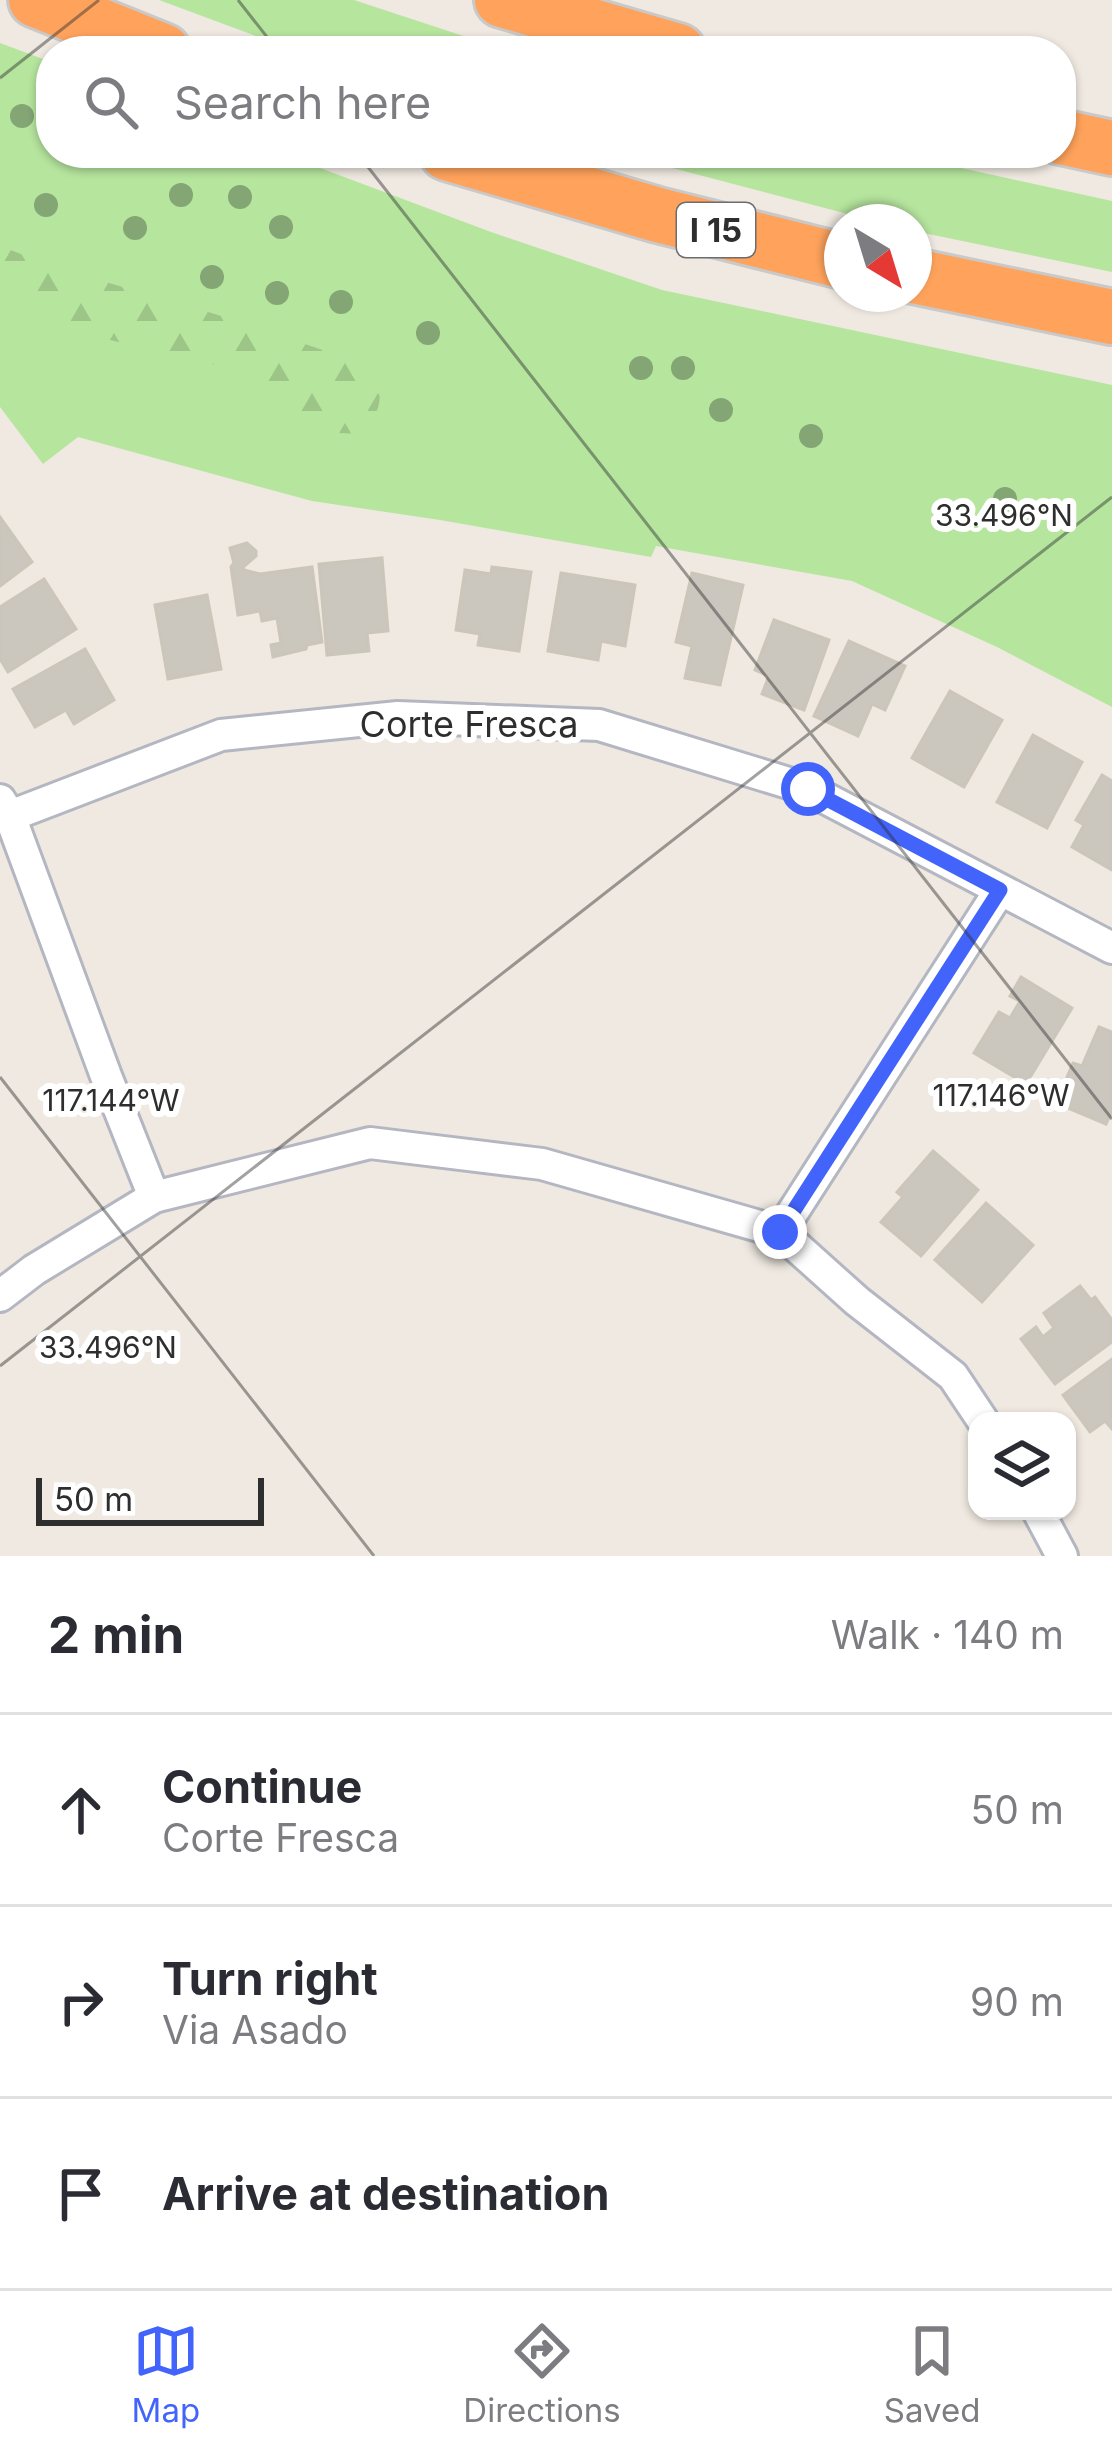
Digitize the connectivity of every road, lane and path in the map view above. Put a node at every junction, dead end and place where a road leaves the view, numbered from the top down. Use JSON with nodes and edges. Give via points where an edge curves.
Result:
{"nodes":[{"id":1,"x":36,"y":0,"type":"edge"},
{"id":2,"x":502,"y":0,"type":"edge"},
{"id":3,"x":126,"y":36,"type":"edge"},
{"id":4,"x":626,"y":36,"type":"edge"},
{"id":5,"x":1076,"y":140,"type":"edge"},
{"id":6,"x":1112,"y":148,"type":"edge"},
{"id":7,"x":498,"y":168,"type":"edge"},
{"id":8,"x":824,"y":256,"type":"edge"},
{"id":9,"x":932,"y":280,"type":"edge"},
{"id":10,"x":1112,"y":317,"type":"edge"},
{"id":11,"x":5,"y":808,"type":"edge"},
{"id":12,"x":1000,"y":890,"type":"junction"},
{"id":13,"x":1112,"y":948,"type":"edge"},
{"id":14,"x":154,"y":1197,"type":"junction"},
{"id":15,"x":780,"y":1232,"type":"junction"},
{"id":16,"x":0,"y":1296,"type":"edge"},
{"id":17,"x":977,"y":1412,"type":"edge"},
{"id":18,"x":1043,"y":1520,"type":"edge"},
{"id":19,"x":1062,"y":1556,"type":"edge"}],
"edges":[{"from":1,"to":3,"type":"highway"},
{"from":2,"to":4,"type":"highway"},
{"from":5,"to":6,"type":"highway"},
{"from":7,"to":8,"type":"highway","number":"I 15"},
{"from":9,"to":10,"type":"highway"},
{"from":11,"to":12,"type":"street","name":"Corte Fresca","via":[[221,735],[398,717],[598,725],[808,789]]},
{"from":11,"to":14,"type":"street"},
{"from":12,"to":13,"type":"street","name":"Corte Fresca"},
{"from":12,"to":15,"type":"street"},
{"from":14,"to":15,"type":"street","via":[[370,1143],[542,1164]]},
{"from":14,"to":16,"type":"street"},
{"from":15,"to":17,"type":"street","via":[[953,1376]]},
{"from":18,"to":19,"type":"street"}]}
